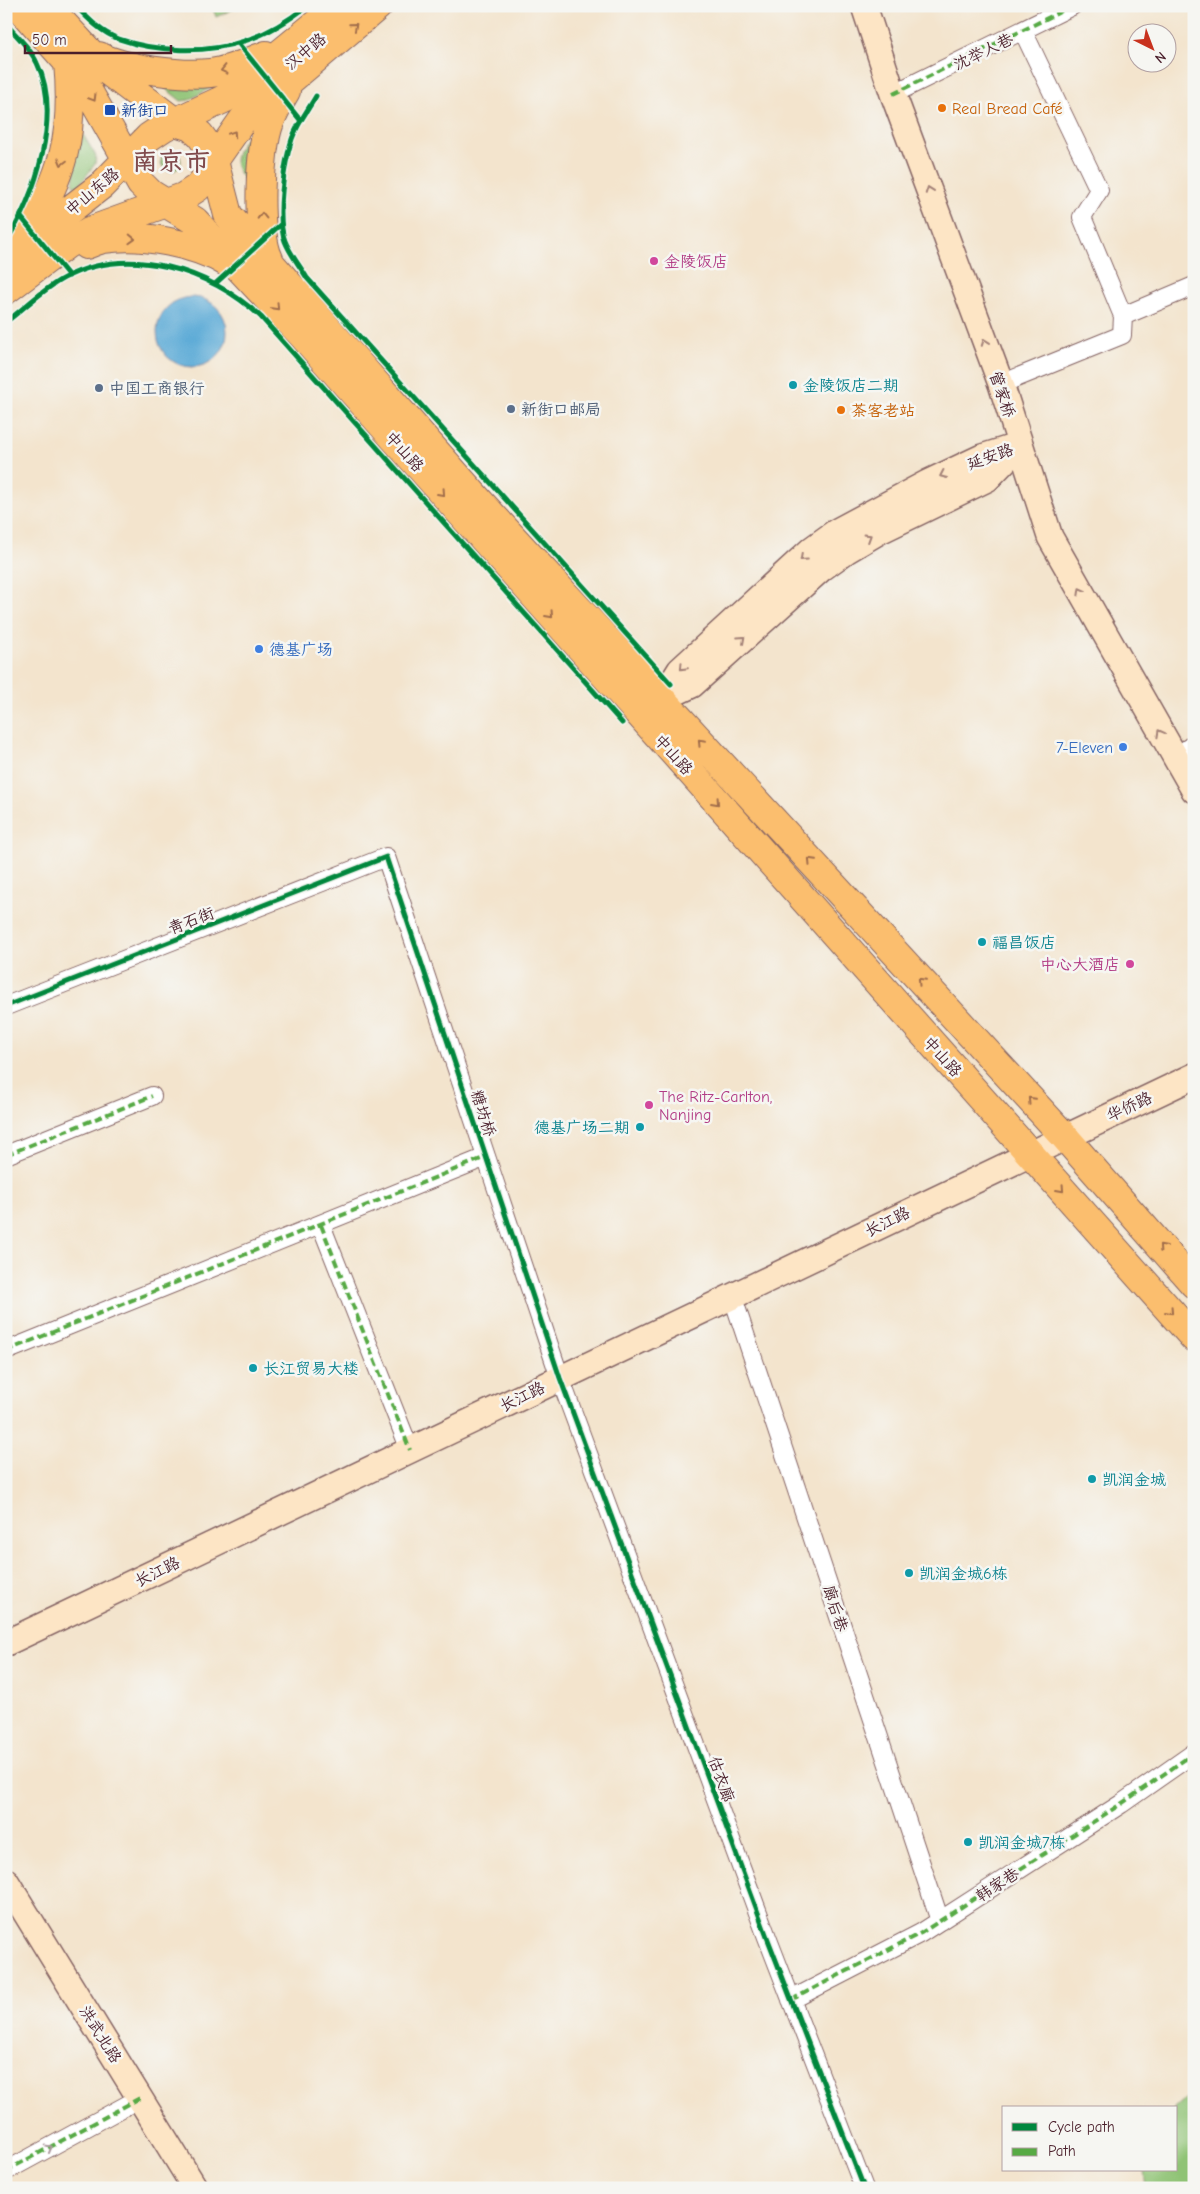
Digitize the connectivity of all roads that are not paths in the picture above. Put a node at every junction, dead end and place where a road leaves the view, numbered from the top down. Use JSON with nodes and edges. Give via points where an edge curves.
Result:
{"nodes":[{"id":1,"x":18,"y":6,"type":"edge"},
{"id":2,"x":47,"y":6,"type":"edge"},
{"id":3,"x":338,"y":6,"type":"edge"},
{"id":4,"x":378,"y":6,"type":"edge"},
{"id":5,"x":864,"y":6,"type":"edge"},
{"id":6,"x":1072,"y":6,"type":"edge"},
{"id":7,"x":1023,"y":31,"type":"junction"},
{"id":8,"x":286,"y":48,"type":"junction"},
{"id":9,"x":76,"y":55,"type":"junction"},
{"id":10,"x":305,"y":67,"type":"junction"},
{"id":11,"x":893,"y":94,"type":"junction"},
{"id":12,"x":175,"y":122,"type":"junction"},
{"id":13,"x":126,"y":160,"type":"junction"},
{"id":14,"x":214,"y":161,"type":"junction"},
{"id":15,"x":196,"y":188,"type":"joint"},
{"id":16,"x":164,"y":202,"type":"junction"},
{"id":17,"x":21,"y":258,"type":"edge"},
{"id":18,"x":271,"y":263,"type":"junction"},
{"id":19,"x":251,"y":281,"type":"junction"},
{"id":20,"x":1193,"y":288,"type":"edge"},
{"id":21,"x":6,"y":290,"type":"edge"},
{"id":22,"x":1123,"y":316,"type":"junction"},
{"id":23,"x":1001,"y":384,"type":"junction"},
{"id":24,"x":1020,"y":445,"type":"junction"},
{"id":25,"x":662,"y":699,"type":"junction"},
{"id":26,"x":1184,"y":751,"type":"edge"},
{"id":27,"x":1194,"y":790,"type":"edge"},
{"id":28,"x":386,"y":857,"type":"joint"},
{"id":29,"x":6,"y":1006,"type":"edge"},
{"id":30,"x":1194,"y":1076,"type":"edge"},
{"id":31,"x":152,"y":1096,"type":"dead end"},
{"id":32,"x":1064,"y":1136,"type":"junction"},
{"id":33,"x":1029,"y":1153,"type":"junction"},
{"id":34,"x":6,"y":1154,"type":"edge"},
{"id":35,"x":486,"y":1157,"type":"junction"},
{"id":36,"x":321,"y":1225,"type":"junction"},
{"id":37,"x":1194,"y":1284,"type":"edge"},
{"id":38,"x":732,"y":1295,"type":"junction"},
{"id":39,"x":1194,"y":1338,"type":"edge"},
{"id":40,"x":6,"y":1351,"type":"edge"},
{"id":41,"x":560,"y":1378,"type":"junction"},
{"id":42,"x":410,"y":1450,"type":"junction"},
{"id":43,"x":6,"y":1643,"type":"edge"},
{"id":44,"x":1194,"y":1754,"type":"edge"},
{"id":45,"x":6,"y":1881,"type":"edge"},
{"id":46,"x":940,"y":1921,"type":"junction"},
{"id":47,"x":791,"y":2000,"type":"junction"},
{"id":48,"x":140,"y":2098,"type":"junction"},
{"id":49,"x":6,"y":2171,"type":"edge"},
{"id":50,"x":195,"y":2188,"type":"edge"},
{"id":51,"x":864,"y":2188,"type":"edge"}],
"edges":[{"from":1,"to":9,"type":"main road"},
{"from":2,"to":9,"type":"main road"},
{"from":3,"to":8,"type":"main road","name":"汉中路"},
{"from":10,"to":4,"type":"main road","name":"汉中路","one_way":true},
{"from":5,"to":11,"type":"main road","name":"管家桥"},
{"from":6,"to":7,"type":"street","name":"沈举人巷"},
{"from":7,"to":11,"type":"street","name":"沈举人巷"},
{"from":7,"to":22,"type":"street","via":[[1099,190],[1082,218]]},
{"from":8,"to":9,"type":"main road","one_way":true,"via":[[238,67],[210,73],[142,69]]},
{"from":8,"to":12,"type":"main road","name":"汉中路","via":[[226,98]]},
{"from":9,"to":12,"type":"main road","name":"中山路","via":[[104,69]]},
{"from":9,"to":13,"type":"main road","one_way":true,"via":[[79,75]]},
{"from":9,"to":17,"type":"main road","one_way":true,"via":[[63,160]]},
{"from":14,"to":10,"type":"main road","name":"汉中路","one_way":true,"via":[[242,121]]},
{"from":18,"to":10,"type":"main road","one_way":true,"via":[[265,251],[261,220],[266,138],[269,122],[279,103]]},
{"from":23,"to":11,"type":"main road","name":"管家桥","one_way":true},
{"from":12,"to":13,"type":"main road","name":"中山东路","via":[[149,137]]},
{"from":12,"to":14,"type":"main road","name":"中山路","via":[[191,127],[200,135]]},
{"from":13,"to":16,"type":"main road","name":"中山路","via":[[141,184]]},
{"from":13,"to":17,"type":"main road","name":"中山东路"},
{"from":14,"to":15,"type":"main road","name":"汉中路","via":[[207,177]]},
{"from":14,"to":18,"type":"main road","name":"中山路","via":[[228,215]]},
{"from":15,"to":16,"type":"main road","name":"中山东路","via":[[183,197]]},
{"from":16,"to":17,"type":"main road","name":"中山东路","via":[[90,231],[66,245]]},
{"from":16,"to":19,"type":"main road","name":"中山路","via":[[195,221]]},
{"from":17,"to":19,"type":"main road","one_way":true,"via":[[63,253],[104,239],[161,240],[204,250]]},
{"from":17,"to":21,"type":"main road","name":"中山东路"},
{"from":18,"to":25,"type":"main road","name":"中山路","via":[[481,503]]},
{"from":19,"to":33,"type":"main road","name":"中山路","one_way":true},
{"from":20,"to":22,"type":"street"},
{"from":22,"to":23,"type":"street","via":[[1122,335]]},
{"from":23,"to":24,"type":"main road","name":"管家桥"},
{"from":24,"to":25,"type":"main road","name":"延安路","via":[[986,479],[880,530],[846,551],[692,685]]},
{"from":26,"to":24,"type":"main road","name":"管家桥","one_way":true,"via":[[1050,537]]},
{"from":32,"to":25,"type":"main road","name":"中山路","one_way":true},
{"from":26,"to":27,"type":"main road","name":"管家桥"},
{"from":28,"to":29,"type":"street","name":"青石街"},
{"from":28,"to":35,"type":"street","name":"糖坊桥"},
{"from":30,"to":32,"type":"main road","name":"华侨路"},
{"from":31,"to":34,"type":"street"},
{"from":32,"to":33,"type":"main road","name":"长江路"},
{"from":37,"to":32,"type":"main road","name":"中山路","one_way":true},
{"from":33,"to":38,"type":"main road","name":"长江路"},
{"from":33,"to":39,"type":"main road","name":"中山路","one_way":true},
{"from":35,"to":36,"type":"street"},
{"from":35,"to":41,"type":"street","name":"糖坊桥"},
{"from":36,"to":40,"type":"street"},
{"from":36,"to":42,"type":"street"},
{"from":38,"to":41,"type":"main road","name":"长江路"},
{"from":38,"to":46,"type":"street","name":"廊后巷"},
{"from":41,"to":42,"type":"main road","name":"长江路"},
{"from":41,"to":47,"type":"street","name":"估衣廊"},
{"from":42,"to":43,"type":"main road","name":"长江路"},
{"from":44,"to":46,"type":"street","name":"韩家巷"},
{"from":45,"to":48,"type":"main road","name":"洪武北路"},
{"from":46,"to":47,"type":"street","name":"韩家巷"},
{"from":47,"to":51,"type":"street","name":"估衣廊"},
{"from":49,"to":48,"type":"street","one_way":true},
{"from":48,"to":50,"type":"main road","name":"洪武北路"}]}
